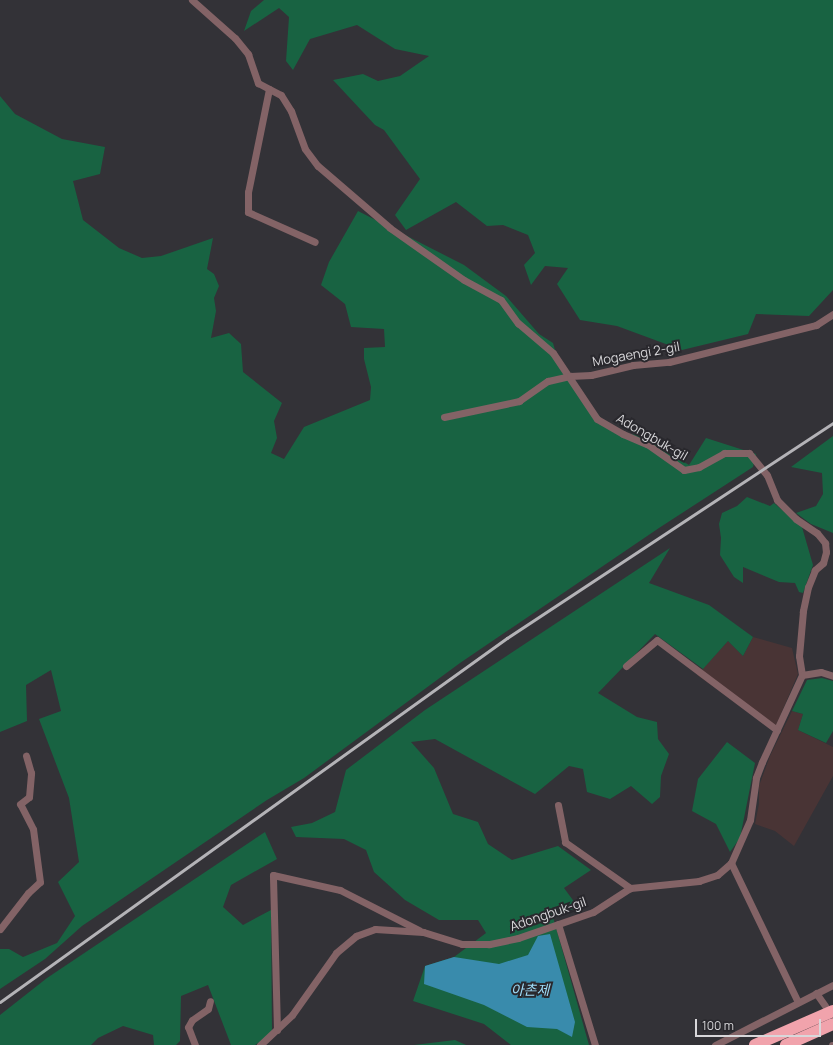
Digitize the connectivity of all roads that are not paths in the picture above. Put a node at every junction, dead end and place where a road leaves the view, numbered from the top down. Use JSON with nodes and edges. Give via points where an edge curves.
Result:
{"nodes":[{"id":1,"x":192,"y":0,"type":"edge"},
{"id":2,"x":269,"y":89,"type":"junction"},
{"id":3,"x":314,"y":242,"type":"dead end"},
{"id":4,"x":833,"y":314,"type":"edge"},
{"id":5,"x":570,"y":376,"type":"junction"},
{"id":6,"x":444,"y":417,"type":"dead end"},
{"id":7,"x":626,"y":666,"type":"dead end"},
{"id":8,"x":802,"y":675,"type":"junction"},
{"id":9,"x":833,"y":676,"type":"edge"},
{"id":10,"x":778,"y":730,"type":"junction"},
{"id":11,"x":26,"y":756,"type":"dead end"},
{"id":12,"x":558,"y":805,"type":"dead end"},
{"id":13,"x":732,"y":862,"type":"junction"},
{"id":14,"x":630,"y":888,"type":"junction"},
{"id":15,"x":558,"y":924,"type":"junction"},
{"id":16,"x":0,"y":929,"type":"edge"},
{"id":17,"x":423,"y":932,"type":"junction"},
{"id":18,"x":833,"y":985,"type":"edge"},
{"id":19,"x":816,"y":993,"type":"junction"},
{"id":20,"x":210,"y":1001,"type":"dead end"},
{"id":21,"x":798,"y":1002,"type":"junction"},
{"id":22,"x":829,"y":1008,"type":"edge"},
{"id":23,"x":833,"y":1024,"type":"edge"},
{"id":24,"x":277,"y":1030,"type":"junction"},
{"id":25,"x":195,"y":1045,"type":"edge"},
{"id":26,"x":260,"y":1045,"type":"edge"},
{"id":27,"x":595,"y":1045,"type":"edge"},
{"id":28,"x":715,"y":1045,"type":"edge"},
{"id":29,"x":755,"y":1045,"type":"edge"},
{"id":30,"x":786,"y":1045,"type":"edge"}],
"edges":[{"from":1,"to":2,"type":"street","name":"Adongbuk-gil","via":[[235,38],[248,54],[258,83]]},
{"from":2,"to":3,"type":"street","via":[[248,192],[248,212]]},
{"from":2,"to":5,"type":"street","name":"Adongbuk-gil","via":[[281,95],[291,111],[305,149],[334,182],[428,256],[501,300],[518,323],[553,353]]},
{"from":4,"to":5,"type":"street","name":"Mogaengi 2-gil","via":[[816,325],[669,362],[633,365],[591,375]]},
{"from":5,"to":6,"type":"street","name":"Mogaengi 2-gil","via":[[548,381],[519,401]]},
{"from":5,"to":8,"type":"street","name":"Adongbuk-gil","via":[[597,418],[646,444],[684,470],[699,467],[724,453],[749,454],[767,475],[777,500],[821,538],[826,552],[823,563],[815,570],[808,586],[803,611],[799,656]]},
{"from":7,"to":10,"type":"street","via":[[658,640]]},
{"from":8,"to":9,"type":"street","via":[[821,672]]},
{"from":8,"to":10,"type":"street","name":"Adongbuk-gil"},
{"from":10,"to":13,"type":"street","name":"Adongbuk-gil","via":[[756,778],[750,820]]},
{"from":11,"to":16,"type":"street","via":[[31,773],[29,797],[20,804],[33,829],[40,882],[28,893]]},
{"from":12,"to":14,"type":"street","via":[[565,842]]},
{"from":13,"to":14,"type":"street","name":"Adongbuk-gil","via":[[716,875],[699,881]]},
{"from":13,"to":21,"type":"street"},
{"from":14,"to":15,"type":"street","name":"Adongbuk-gil","via":[[593,912]]},
{"from":15,"to":17,"type":"street","name":"Adongbuk-gil","via":[[518,938],[489,944],[462,944]]},
{"from":15,"to":27,"type":"street"},
{"from":17,"to":24,"type":"street","name":"Adongbuk-gil","via":[[375,929],[356,936],[336,952],[292,1014]]},
{"from":17,"to":24,"type":"street","name":"Adongbuk-gil","via":[[340,890],[273,875]]},
{"from":18,"to":19,"type":"street"},
{"from":19,"to":21,"type":"street"},
{"from":19,"to":22,"type":"street"},
{"from":20,"to":25,"type":"street","via":[[208,1009],[192,1020],[188,1027]]},
{"from":21,"to":28,"type":"street"},
{"from":22,"to":29,"type":"highway"},
{"from":23,"to":30,"type":"highway"},
{"from":24,"to":26,"type":"street","name":"Adongbuk-gil"}]}
